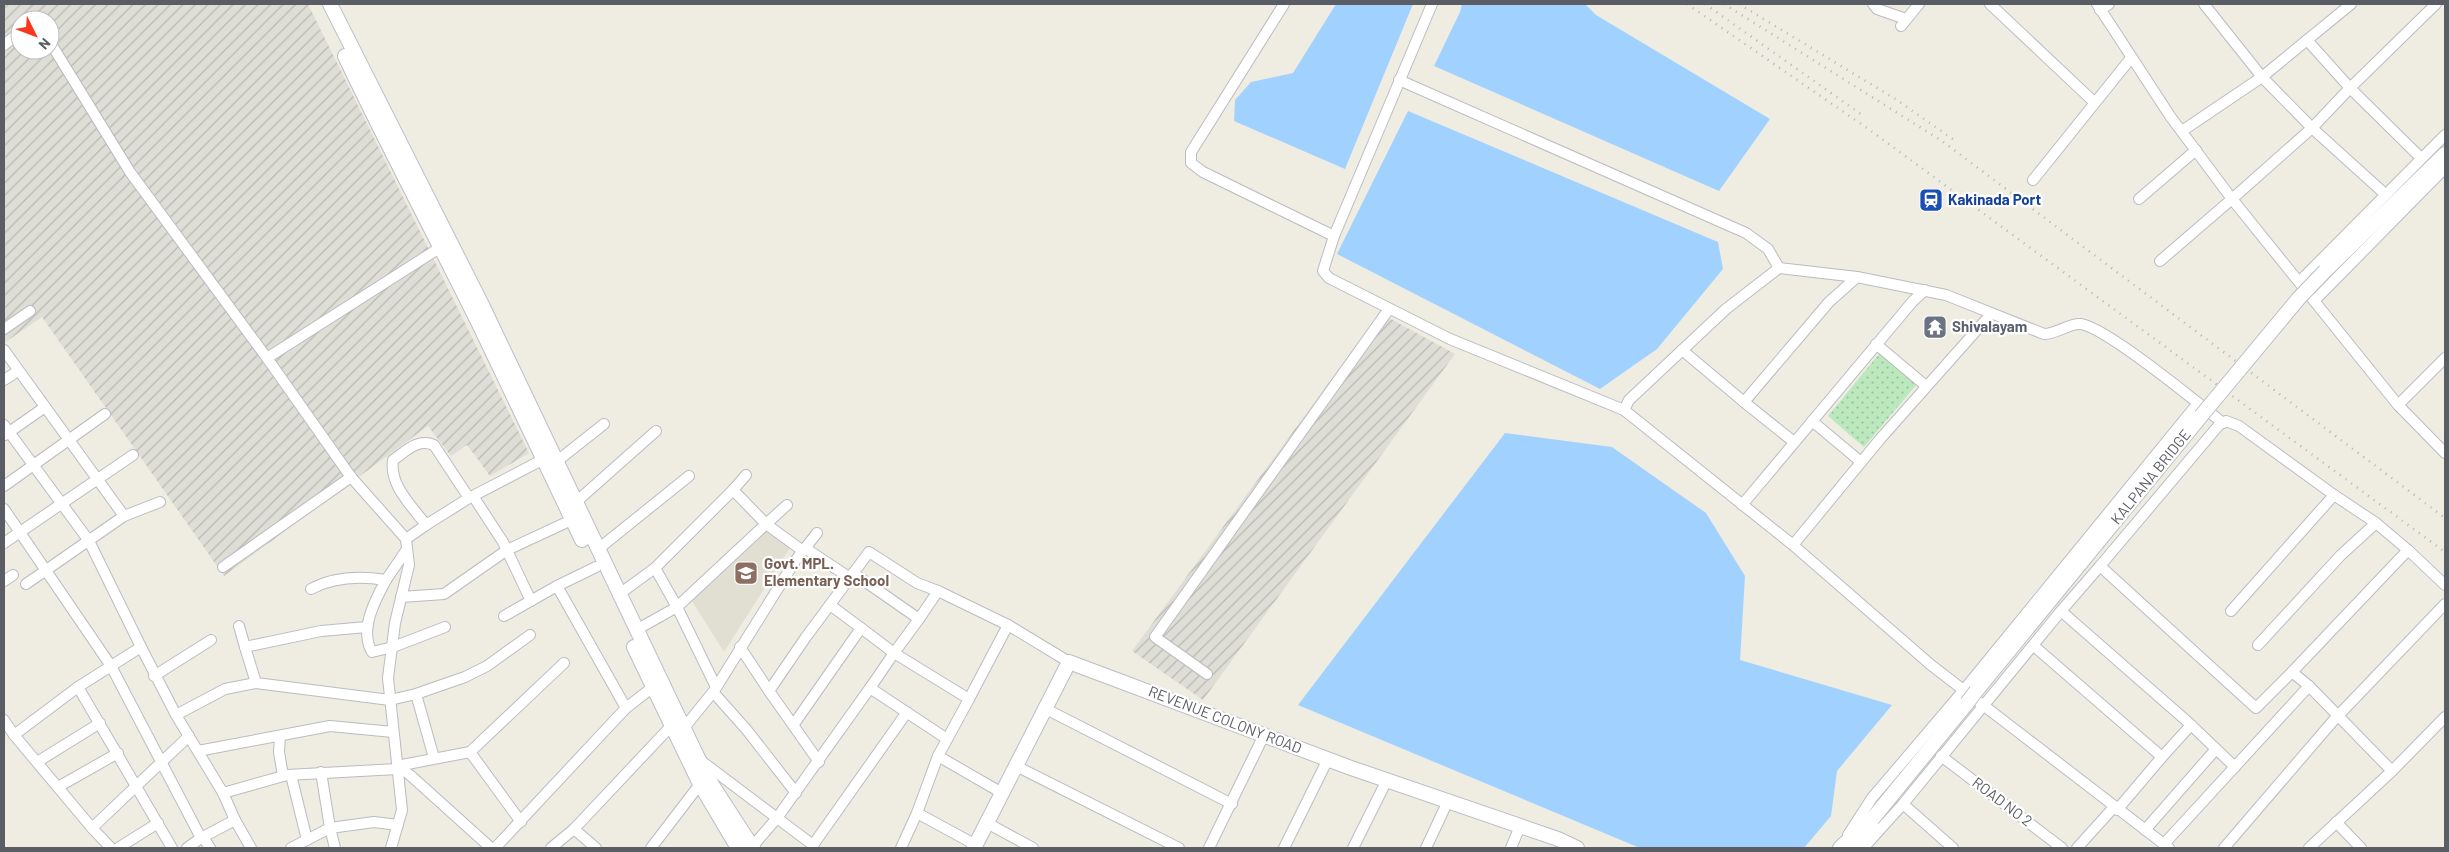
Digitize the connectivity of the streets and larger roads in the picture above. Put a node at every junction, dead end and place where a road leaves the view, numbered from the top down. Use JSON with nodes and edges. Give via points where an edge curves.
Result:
{"nodes":[{"id":1,"x":321,"y":4,"type":"edge"},
{"id":2,"x":330,"y":4,"type":"edge"},
{"id":3,"x":1284,"y":4,"type":"edge"},
{"id":4,"x":1432,"y":4,"type":"edge"},
{"id":5,"x":1873,"y":4,"type":"edge"},
{"id":6,"x":1920,"y":4,"type":"edge"},
{"id":7,"x":1990,"y":4,"type":"edge"},
{"id":8,"x":2204,"y":4,"type":"edge"},
{"id":9,"x":2351,"y":4,"type":"edge"},
{"id":10,"x":2436,"y":4,"type":"edge"},
{"id":11,"x":2102,"y":6,"type":"edge"},
{"id":12,"x":2307,"y":40,"type":"junction"},
{"id":13,"x":60,"y":58,"type":"edge"},
{"id":14,"x":2131,"y":58,"type":"junction"},
{"id":15,"x":2262,"y":77,"type":"junction"},
{"id":16,"x":1399,"y":80,"type":"junction"},
{"id":17,"x":2350,"y":88,"type":"junction"},
{"id":18,"x":2094,"y":102,"type":"junction"},
{"id":19,"x":2312,"y":128,"type":"junction"},
{"id":20,"x":2182,"y":131,"type":"junction"},
{"id":21,"x":2445,"y":135,"type":"edge"},
{"id":22,"x":2196,"y":150,"type":"junction"},
{"id":23,"x":2445,"y":154,"type":"edge"},
{"id":24,"x":2421,"y":158,"type":"junction"},
{"id":25,"x":2445,"y":168,"type":"edge"},
{"id":26,"x":2033,"y":180,"type":"dead end"},
{"id":27,"x":2385,"y":194,"type":"junction"},
{"id":28,"x":2140,"y":199,"type":"dead end"},
{"id":29,"x":2232,"y":199,"type":"junction"},
{"id":30,"x":1334,"y":236,"type":"junction"},
{"id":31,"x":441,"y":247,"type":"junction"},
{"id":32,"x":2160,"y":261,"type":"dead end"},
{"id":33,"x":1779,"y":268,"type":"junction"},
{"id":34,"x":1857,"y":277,"type":"junction"},
{"id":35,"x":2300,"y":281,"type":"junction"},
{"id":36,"x":1925,"y":290,"type":"junction"},
{"id":37,"x":2315,"y":300,"type":"junction"},
{"id":38,"x":1389,"y":308,"type":"junction"},
{"id":39,"x":30,"y":310,"type":"dead end"},
{"id":40,"x":1991,"y":314,"type":"junction"},
{"id":41,"x":4,"y":329,"type":"edge"},
{"id":42,"x":1876,"y":344,"type":"junction"},
{"id":43,"x":4,"y":350,"type":"edge"},
{"id":44,"x":1682,"y":350,"type":"junction"},
{"id":45,"x":267,"y":358,"type":"junction"},
{"id":46,"x":2445,"y":358,"type":"edge"},
{"id":47,"x":18,"y":371,"type":"junction"},
{"id":48,"x":4,"y":380,"type":"edge"},
{"id":49,"x":1926,"y":386,"type":"junction"},
{"id":50,"x":1744,"y":402,"type":"junction"},
{"id":51,"x":2398,"y":404,"type":"junction"},
{"id":52,"x":45,"y":407,"type":"junction"},
{"id":53,"x":2199,"y":409,"type":"junction"},
{"id":54,"x":1624,"y":410,"type":"junction"},
{"id":55,"x":105,"y":414,"type":"dead end"},
{"id":56,"x":1812,"y":420,"type":"junction"},
{"id":57,"x":2223,"y":423,"type":"junction"},
{"id":58,"x":604,"y":424,"type":"dead end"},
{"id":59,"x":5,"y":431,"type":"edge"},
{"id":60,"x":656,"y":431,"type":"dead end"},
{"id":61,"x":69,"y":440,"type":"junction"},
{"id":62,"x":1794,"y":442,"type":"junction"},
{"id":63,"x":2445,"y":453,"type":"edge"},
{"id":64,"x":133,"y":455,"type":"dead end"},
{"id":65,"x":549,"y":461,"type":"junction"},
{"id":66,"x":1861,"y":462,"type":"junction"},
{"id":67,"x":34,"y":465,"type":"junction"},
{"id":68,"x":746,"y":475,"type":"dead end"},
{"id":69,"x":689,"y":476,"type":"dead end"},
{"id":70,"x":351,"y":477,"type":"junction"},
{"id":71,"x":99,"y":479,"type":"junction"},
{"id":72,"x":4,"y":486,"type":"edge"},
{"id":73,"x":733,"y":490,"type":"junction"},
{"id":74,"x":2334,"y":495,"type":"junction"},
{"id":75,"x":471,"y":497,"type":"junction"},
{"id":76,"x":160,"y":502,"type":"dead end"},
{"id":77,"x":576,"y":502,"type":"junction"},
{"id":78,"x":63,"y":504,"type":"junction"},
{"id":79,"x":786,"y":505,"type":"dead end"},
{"id":80,"x":1742,"y":505,"type":"junction"},
{"id":81,"x":4,"y":509,"type":"edge"},
{"id":82,"x":124,"y":516,"type":"junction"},
{"id":83,"x":577,"y":517,"type":"junction"},
{"id":84,"x":2376,"y":523,"type":"junction"},
{"id":85,"x":766,"y":524,"type":"junction"},
{"id":86,"x":426,"y":525,"type":"junction"},
{"id":87,"x":20,"y":533,"type":"junction"},
{"id":88,"x":817,"y":533,"type":"dead end"},
{"id":89,"x":406,"y":539,"type":"junction"},
{"id":90,"x":89,"y":542,"type":"junction"},
{"id":91,"x":4,"y":543,"type":"edge"},
{"id":92,"x":1793,"y":545,"type":"junction"},
{"id":93,"x":407,"y":550,"type":"junction"},
{"id":94,"x":597,"y":550,"type":"junction"},
{"id":95,"x":804,"y":550,"type":"junction"},
{"id":96,"x":2408,"y":550,"type":"junction"},
{"id":97,"x":508,"y":552,"type":"junction"},
{"id":98,"x":2100,"y":566,"type":"junction"},
{"id":99,"x":223,"y":567,"type":"dead end"},
{"id":100,"x":596,"y":567,"type":"junction"},
{"id":101,"x":654,"y":568,"type":"junction"},
{"id":102,"x":48,"y":571,"type":"junction"},
{"id":103,"x":851,"y":576,"type":"junction"},
{"id":104,"x":386,"y":580,"type":"junction"},
{"id":105,"x":26,"y":584,"type":"dead end"},
{"id":106,"x":2445,"y":585,"type":"edge"},
{"id":107,"x":557,"y":586,"type":"junction"},
{"id":108,"x":311,"y":589,"type":"dead end"},
{"id":109,"x":938,"y":592,"type":"junction"},
{"id":110,"x":618,"y":595,"type":"junction"},
{"id":111,"x":401,"y":597,"type":"junction"},
{"id":112,"x":531,"y":600,"type":"junction"},
{"id":113,"x":2445,"y":604,"type":"edge"},
{"id":114,"x":830,"y":605,"type":"junction"},
{"id":115,"x":677,"y":607,"type":"junction"},
{"id":116,"x":2061,"y":611,"type":"junction"},
{"id":117,"x":2231,"y":611,"type":"dead end"},
{"id":118,"x":504,"y":616,"type":"dead end"},
{"id":119,"x":919,"y":619,"type":"junction"},
{"id":120,"x":1008,"y":625,"type":"junction"},
{"id":121,"x":239,"y":626,"type":"dead end"},
{"id":122,"x":367,"y":627,"type":"junction"},
{"id":123,"x":445,"y":627,"type":"dead end"},
{"id":124,"x":861,"y":628,"type":"junction"},
{"id":125,"x":636,"y":630,"type":"junction"},
{"id":126,"x":530,"y":635,"type":"dead end"},
{"id":127,"x":211,"y":640,"type":"dead end"},
{"id":128,"x":2258,"y":645,"type":"dead end"},
{"id":129,"x":2034,"y":646,"type":"junction"},
{"id":130,"x":141,"y":647,"type":"junction"},
{"id":131,"x":244,"y":647,"type":"junction"},
{"id":132,"x":393,"y":647,"type":"junction"},
{"id":133,"x":740,"y":647,"type":"junction"},
{"id":134,"x":894,"y":653,"type":"junction"},
{"id":135,"x":564,"y":662,"type":"dead end"},
{"id":136,"x":1069,"y":662,"type":"junction"},
{"id":137,"x":110,"y":666,"type":"junction"},
{"id":138,"x":2292,"y":672,"type":"junction"},
{"id":139,"x":1206,"y":674,"type":"dead end"},
{"id":140,"x":154,"y":676,"type":"junction"},
{"id":141,"x":256,"y":683,"type":"junction"},
{"id":142,"x":2309,"y":686,"type":"junction"},
{"id":143,"x":78,"y":687,"type":"junction"},
{"id":144,"x":653,"y":687,"type":"junction"},
{"id":145,"x":870,"y":688,"type":"junction"},
{"id":146,"x":715,"y":689,"type":"junction"},
{"id":147,"x":769,"y":691,"type":"junction"},
{"id":148,"x":416,"y":694,"type":"junction"},
{"id":149,"x":1969,"y":695,"type":"junction"},
{"id":150,"x":969,"y":699,"type":"junction"},
{"id":151,"x":390,"y":700,"type":"junction"},
{"id":152,"x":1983,"y":706,"type":"junction"},
{"id":153,"x":626,"y":708,"type":"junction"},
{"id":154,"x":1046,"y":709,"type":"junction"},
{"id":155,"x":907,"y":712,"type":"junction"},
{"id":156,"x":176,"y":715,"type":"junction"},
{"id":157,"x":2338,"y":716,"type":"junction"},
{"id":158,"x":2445,"y":717,"type":"edge"},
{"id":159,"x":4,"y":720,"type":"edge"},
{"id":160,"x":100,"y":723,"type":"junction"},
{"id":161,"x":794,"y":724,"type":"junction"},
{"id":162,"x":2191,"y":725,"type":"junction"},
{"id":163,"x":678,"y":727,"type":"junction"},
{"id":164,"x":394,"y":732,"type":"junction"},
{"id":165,"x":14,"y":735,"type":"junction"},
{"id":166,"x":1264,"y":735,"type":"junction"},
{"id":167,"x":189,"y":736,"type":"junction"},
{"id":168,"x":280,"y":737,"type":"junction"},
{"id":169,"x":947,"y":739,"type":"junction"},
{"id":170,"x":2216,"y":749,"type":"junction"},
{"id":171,"x":198,"y":751,"type":"junction"},
{"id":172,"x":470,"y":752,"type":"junction"},
{"id":173,"x":118,"y":753,"type":"junction"},
{"id":174,"x":938,"y":756,"type":"junction"},
{"id":175,"x":1941,"y":756,"type":"junction"},
{"id":176,"x":2162,"y":757,"type":"junction"},
{"id":177,"x":434,"y":758,"type":"junction"},
{"id":178,"x":699,"y":759,"type":"junction"},
{"id":179,"x":1328,"y":759,"type":"junction"},
{"id":180,"x":37,"y":762,"type":"junction"},
{"id":181,"x":160,"y":762,"type":"junction"},
{"id":182,"x":819,"y":762,"type":"junction"},
{"id":183,"x":1016,"y":766,"type":"junction"},
{"id":184,"x":2235,"y":767,"type":"junction"},
{"id":185,"x":397,"y":768,"type":"junction"},
{"id":186,"x":2392,"y":771,"type":"junction"},
{"id":187,"x":321,"y":772,"type":"junction"},
{"id":188,"x":287,"y":775,"type":"junction"},
{"id":189,"x":1387,"y":780,"type":"junction"},
{"id":190,"x":704,"y":782,"type":"junction"},
{"id":191,"x":136,"y":785,"type":"junction"},
{"id":192,"x":58,"y":788,"type":"junction"},
{"id":193,"x":223,"y":793,"type":"junction"},
{"id":194,"x":796,"y":793,"type":"junction"},
{"id":195,"x":1002,"y":793,"type":"junction"},
{"id":196,"x":1448,"y":801,"type":"junction"},
{"id":197,"x":1232,"y":804,"type":"junction"},
{"id":198,"x":1903,"y":804,"type":"junction"},
{"id":199,"x":2116,"y":808,"type":"junction"},
{"id":200,"x":917,"y":813,"type":"junction"},
{"id":201,"x":777,"y":818,"type":"junction"},
{"id":202,"x":235,"y":820,"type":"junction"},
{"id":203,"x":521,"y":822,"type":"junction"},
{"id":204,"x":2336,"y":822,"type":"junction"},
{"id":205,"x":158,"y":824,"type":"junction"},
{"id":206,"x":987,"y":824,"type":"junction"},
{"id":207,"x":398,"y":825,"type":"junction"},
{"id":208,"x":1520,"y":826,"type":"junction"},
{"id":209,"x":92,"y":828,"type":"junction"},
{"id":210,"x":330,"y":828,"type":"junction"},
{"id":211,"x":574,"y":829,"type":"junction"},
{"id":212,"x":2145,"y":830,"type":"junction"},
{"id":213,"x":202,"y":838,"type":"junction"},
{"id":214,"x":307,"y":840,"type":"junction"},
{"id":215,"x":655,"y":846,"type":"edge"},
{"id":216,"x":975,"y":846,"type":"edge"},
{"id":217,"x":2167,"y":846,"type":"edge"},
{"id":218,"x":813,"y":847,"type":"edge"},
{"id":219,"x":1846,"y":847,"type":"edge"},
{"id":220,"x":111,"y":848,"type":"edge"},
{"id":221,"x":118,"y":848,"type":"edge"},
{"id":222,"x":172,"y":848,"type":"edge"},
{"id":223,"x":187,"y":848,"type":"edge"},
{"id":224,"x":210,"y":848,"type":"edge"},
{"id":225,"x":251,"y":848,"type":"edge"},
{"id":226,"x":291,"y":848,"type":"edge"},
{"id":227,"x":335,"y":848,"type":"edge"},
{"id":228,"x":391,"y":848,"type":"edge"},
{"id":229,"x":491,"y":848,"type":"edge"},
{"id":230,"x":495,"y":848,"type":"edge"},
{"id":231,"x":551,"y":848,"type":"edge"},
{"id":232,"x":596,"y":848,"type":"edge"},
{"id":233,"x":747,"y":848,"type":"edge"},
{"id":234,"x":901,"y":848,"type":"edge"},
{"id":235,"x":1033,"y":848,"type":"edge"},
{"id":236,"x":1179,"y":848,"type":"edge"},
{"id":237,"x":1209,"y":848,"type":"edge"},
{"id":238,"x":1284,"y":848,"type":"edge"},
{"id":239,"x":1353,"y":848,"type":"edge"},
{"id":240,"x":1426,"y":848,"type":"edge"},
{"id":241,"x":1511,"y":848,"type":"edge"},
{"id":242,"x":1577,"y":848,"type":"edge"},
{"id":243,"x":1863,"y":848,"type":"edge"},
{"id":244,"x":1953,"y":848,"type":"edge"},
{"id":245,"x":2062,"y":848,"type":"edge"},
{"id":246,"x":2077,"y":848,"type":"edge"},
{"id":247,"x":2224,"y":848,"type":"edge"},
{"id":248,"x":2309,"y":848,"type":"edge"},
{"id":249,"x":2361,"y":848,"type":"edge"}],
"edges":[{"from":1,"to":31,"type":"street"},
{"from":2,"to":65,"type":"street","via":[[482,305]]},
{"from":3,"to":30,"type":"street","via":[[1191,152],[1192,163],[1203,172]]},
{"from":4,"to":16,"type":"street"},
{"from":5,"to":6,"type":"street","via":[[1903,22]]},
{"from":7,"to":18,"type":"street"},
{"from":8,"to":15,"type":"street"},
{"from":9,"to":12,"type":"street"},
{"from":10,"to":17,"type":"street"},
{"from":11,"to":14,"type":"street"},
{"from":12,"to":15,"type":"street"},
{"from":12,"to":17,"type":"street"},
{"from":13,"to":45,"type":"street","via":[[130,172]]},
{"from":14,"to":18,"type":"street"},
{"from":14,"to":20,"type":"street"},
{"from":15,"to":19,"type":"street"},
{"from":15,"to":20,"type":"street"},
{"from":16,"to":30,"type":"street"},
{"from":16,"to":33,"type":"street","via":[[1746,233],[1768,249]]},
{"from":17,"to":19,"type":"street"},
{"from":17,"to":24,"type":"street"},
{"from":18,"to":26,"type":"street"},
{"from":19,"to":27,"type":"street"},
{"from":19,"to":29,"type":"street"},
{"from":20,"to":22,"type":"street"},
{"from":21,"to":24,"type":"street"},
{"from":22,"to":28,"type":"street"},
{"from":22,"to":29,"type":"street"},
{"from":23,"to":53,"type":"street","name":"KALPANA BRIDGE","bridge":true,"via":[[2325,271]]},
{"from":24,"to":27,"type":"street"},
{"from":25,"to":37,"type":"street"},
{"from":27,"to":35,"type":"street"},
{"from":29,"to":32,"type":"street"},
{"from":29,"to":35,"type":"street"},
{"from":30,"to":38,"type":"street","via":[[1323,272]]},
{"from":31,"to":45,"type":"street"},
{"from":31,"to":65,"type":"street"},
{"from":33,"to":34,"type":"street"},
{"from":33,"to":44,"type":"street"},
{"from":34,"to":36,"type":"street"},
{"from":34,"to":50,"type":"street","via":[[1829,302]]},
{"from":35,"to":37,"type":"street"},
{"from":36,"to":40,"type":"street"},
{"from":36,"to":42,"type":"street"},
{"from":37,"to":51,"type":"street"},
{"from":38,"to":54,"type":"street","via":[[1450,339]]},
{"from":38,"to":139,"type":"street","via":[[1155,637]]},
{"from":39,"to":41,"type":"street"},
{"from":40,"to":49,"type":"street"},
{"from":40,"to":53,"type":"street","via":[[2044,334],[2079,324],[2088,326],[2110,338]]},
{"from":42,"to":49,"type":"street"},
{"from":42,"to":56,"type":"street"},
{"from":43,"to":47,"type":"street"},
{"from":44,"to":50,"type":"street"},
{"from":44,"to":54,"type":"street","via":[[1629,400]]},
{"from":45,"to":70,"type":"street"},
{"from":46,"to":51,"type":"street"},
{"from":47,"to":48,"type":"street"},
{"from":47,"to":52,"type":"street"},
{"from":49,"to":66,"type":"street"},
{"from":50,"to":62,"type":"street"},
{"from":51,"to":63,"type":"street"},
{"from":52,"to":59,"type":"street"},
{"from":52,"to":61,"type":"street"},
{"from":53,"to":57,"type":"street"},
{"from":53,"to":149,"type":"street","name":"KALPANA BRIDGE"},
{"from":54,"to":80,"type":"street"},
{"from":55,"to":61,"type":"street"},
{"from":56,"to":62,"type":"street"},
{"from":56,"to":66,"type":"street"},
{"from":57,"to":74,"type":"street","via":[[2233,422]]},
{"from":57,"to":98,"type":"street"},
{"from":58,"to":65,"type":"street"},
{"from":59,"to":67,"type":"street"},
{"from":60,"to":77,"type":"street"},
{"from":61,"to":67,"type":"street"},
{"from":61,"to":71,"type":"street"},
{"from":62,"to":80,"type":"street"},
{"from":64,"to":71,"type":"street"},
{"from":65,"to":75,"type":"street"},
{"from":65,"to":77,"type":"street"},
{"from":65,"to":83,"type":"street"},
{"from":66,"to":92,"type":"street"},
{"from":67,"to":72,"type":"street"},
{"from":67,"to":78,"type":"street"},
{"from":68,"to":73,"type":"street"},
{"from":69,"to":94,"type":"street"},
{"from":70,"to":89,"type":"street"},
{"from":70,"to":99,"type":"street"},
{"from":71,"to":78,"type":"street"},
{"from":71,"to":82,"type":"street"},
{"from":73,"to":85,"type":"street"},
{"from":73,"to":101,"type":"street"},
{"from":74,"to":84,"type":"street"},
{"from":74,"to":117,"type":"street"},
{"from":75,"to":86,"type":"street"},
{"from":75,"to":86,"type":"street","via":[[434,446],[427,442],[415,444],[394,460],[392,470],[394,480]]},
{"from":75,"to":97,"type":"street"},
{"from":76,"to":82,"type":"street"},
{"from":77,"to":83,"type":"street"},
{"from":78,"to":87,"type":"street"},
{"from":78,"to":90,"type":"street"},
{"from":79,"to":85,"type":"street"},
{"from":80,"to":92,"type":"street"},
{"from":81,"to":87,"type":"street"},
{"from":82,"to":90,"type":"street"},
{"from":83,"to":94,"type":"street"},
{"from":83,"to":97,"type":"street"},
{"from":83,"to":100,"type":"street"},
{"from":84,"to":96,"type":"street"},
{"from":84,"to":128,"type":"street","via":[[2341,555]]},
{"from":85,"to":95,"type":"street"},
{"from":85,"to":115,"type":"street"},
{"from":86,"to":89,"type":"street"},
{"from":87,"to":91,"type":"street"},
{"from":87,"to":102,"type":"street"},
{"from":88,"to":95,"type":"street"},
{"from":89,"to":93,"type":"street"},
{"from":90,"to":102,"type":"street"},
{"from":90,"to":130,"type":"street"},
{"from":92,"to":149,"type":"street"},
{"from":93,"to":104,"type":"street"},
{"from":93,"to":111,"type":"street","via":[[409,565]]},
{"from":94,"to":110,"type":"street"},
{"from":95,"to":103,"type":"street"},
{"from":95,"to":133,"type":"street"},
{"from":96,"to":106,"type":"street"},
{"from":96,"to":138,"type":"street"},
{"from":97,"to":111,"type":"street","via":[[444,594]]},
{"from":97,"to":112,"type":"street"},
{"from":98,"to":116,"type":"street"},
{"from":98,"to":138,"type":"street","via":[[2256,708]]},
{"from":100,"to":107,"type":"street"},
{"from":100,"to":144,"type":"street"},
{"from":101,"to":110,"type":"street"},
{"from":101,"to":115,"type":"street"},
{"from":102,"to":105,"type":"street"},
{"from":102,"to":137,"type":"street"},
{"from":103,"to":109,"type":"street","via":[[869,552],[917,583]]},
{"from":103,"to":114,"type":"street"},
{"from":103,"to":119,"type":"street"},
{"from":104,"to":108,"type":"street","via":[[349,578],[322,583]]},
{"from":104,"to":122,"type":"street"},
{"from":107,"to":112,"type":"street"},
{"from":107,"to":153,"type":"street"},
{"from":109,"to":119,"type":"street"},
{"from":109,"to":120,"type":"street"},
{"from":110,"to":125,"type":"street"},
{"from":111,"to":132,"type":"street"},
{"from":112,"to":118,"type":"street"},
{"from":113,"to":157,"type":"street"},
{"from":114,"to":124,"type":"street"},
{"from":114,"to":147,"type":"street"},
{"from":115,"to":125,"type":"street"},
{"from":115,"to":146,"type":"street"},
{"from":116,"to":129,"type":"street"},
{"from":116,"to":162,"type":"street"},
{"from":119,"to":134,"type":"street"},
{"from":120,"to":136,"type":"street"},
{"from":120,"to":150,"type":"street"},
{"from":121,"to":131,"type":"street"},
{"from":122,"to":131,"type":"street","via":[[321,631]]},
{"from":122,"to":132,"type":"street","via":[[366,643],[372,652]]},
{"from":123,"to":132,"type":"street"},
{"from":124,"to":134,"type":"street"},
{"from":124,"to":161,"type":"street"},
{"from":125,"to":163,"type":"street"},
{"from":126,"to":148,"type":"street","via":[[487,666]]},
{"from":127,"to":140,"type":"street"},
{"from":129,"to":152,"type":"street"},
{"from":129,"to":176,"type":"street"},
{"from":130,"to":137,"type":"street"},
{"from":130,"to":140,"type":"street"},
{"from":131,"to":141,"type":"street"},
{"from":132,"to":151,"type":"street","via":[[388,678]]},
{"from":133,"to":146,"type":"street"},
{"from":133,"to":147,"type":"street"},
{"from":134,"to":145,"type":"street"},
{"from":134,"to":150,"type":"street"},
{"from":135,"to":172,"type":"street"},
{"from":136,"to":154,"type":"street"},
{"from":136,"to":166,"type":"street","name":"REVENUE COLONY ROAD"},
{"from":137,"to":143,"type":"street"},
{"from":137,"to":181,"type":"street"},
{"from":138,"to":142,"type":"street"},
{"from":140,"to":156,"type":"street"},
{"from":141,"to":151,"type":"street"},
{"from":141,"to":156,"type":"street","via":[[225,690]]},
{"from":142,"to":157,"type":"street"},
{"from":142,"to":184,"type":"street"},
{"from":143,"to":160,"type":"street"},
{"from":143,"to":165,"type":"street"},
{"from":144,"to":153,"type":"street"},
{"from":144,"to":163,"type":"street"},
{"from":145,"to":155,"type":"street"},
{"from":145,"to":182,"type":"street"},
{"from":146,"to":163,"type":"street"},
{"from":146,"to":194,"type":"street"},
{"from":147,"to":161,"type":"street"},
{"from":148,"to":151,"type":"street"},
{"from":148,"to":177,"type":"street"},
{"from":149,"to":152,"type":"street"},
{"from":149,"to":219,"type":"street","name":"KALPANA BRIDGE"},
{"from":149,"to":219,"type":"street","via":[[1872,798]]},
{"from":150,"to":169,"type":"street"},
{"from":151,"to":164,"type":"street"},
{"from":152,"to":175,"type":"street"},
{"from":152,"to":199,"type":"street"},
{"from":153,"to":203,"type":"street"},
{"from":154,"to":183,"type":"street"},
{"from":154,"to":197,"type":"street"},
{"from":155,"to":169,"type":"street"},
{"from":155,"to":218,"type":"street"},
{"from":156,"to":167,"type":"street"},
{"from":157,"to":186,"type":"street"},
{"from":157,"to":247,"type":"street"},
{"from":158,"to":186,"type":"street"},
{"from":159,"to":165,"type":"street"},
{"from":160,"to":173,"type":"street"},
{"from":160,"to":180,"type":"street"},
{"from":161,"to":182,"type":"street"},
{"from":162,"to":170,"type":"street"},
{"from":162,"to":176,"type":"street"},
{"from":163,"to":178,"type":"street"},
{"from":163,"to":190,"type":"street"},
{"from":163,"to":211,"type":"street"},
{"from":164,"to":168,"type":"street","via":[[330,726]]},
{"from":164,"to":185,"type":"street"},
{"from":165,"to":180,"type":"street"},
{"from":166,"to":179,"type":"street","name":"REVENUE COLONY ROAD"},
{"from":166,"to":197,"type":"street"},
{"from":167,"to":171,"type":"street"},
{"from":167,"to":181,"type":"street"},
{"from":168,"to":171,"type":"street"},
{"from":168,"to":188,"type":"street","via":[[279,752]]},
{"from":169,"to":174,"type":"street"},
{"from":170,"to":184,"type":"street"},
{"from":170,"to":212,"type":"street"},
{"from":171,"to":193,"type":"street"},
{"from":172,"to":177,"type":"street"},
{"from":172,"to":203,"type":"street"},
{"from":173,"to":191,"type":"street"},
{"from":173,"to":192,"type":"street"},
{"from":174,"to":195,"type":"street"},
{"from":174,"to":200,"type":"street"},
{"from":175,"to":198,"type":"street"},
{"from":175,"to":245,"type":"street","name":"ROAD NO 2"},
{"from":176,"to":199,"type":"street"},
{"from":177,"to":185,"type":"street"},
{"from":178,"to":190,"type":"street"},
{"from":178,"to":201,"type":"street"},
{"from":179,"to":189,"type":"street","name":"REVENUE COLONY ROAD"},
{"from":179,"to":238,"type":"street"},
{"from":180,"to":192,"type":"street"},
{"from":181,"to":191,"type":"street"},
{"from":181,"to":213,"type":"street"},
{"from":182,"to":194,"type":"street"},
{"from":183,"to":195,"type":"street"},
{"from":183,"to":236,"type":"street"},
{"from":184,"to":217,"type":"street"},
{"from":185,"to":187,"type":"street"},
{"from":185,"to":207,"type":"street","via":[[402,810]]},
{"from":185,"to":229,"type":"street","via":[[410,775]]},
{"from":186,"to":204,"type":"street"},
{"from":187,"to":188,"type":"street"},
{"from":187,"to":210,"type":"street"},
{"from":188,"to":193,"type":"street"},
{"from":188,"to":214,"type":"street"},
{"from":189,"to":196,"type":"street","name":"REVENUE COLONY ROAD"},
{"from":189,"to":239,"type":"street"},
{"from":190,"to":215,"type":"street"},
{"from":190,"to":233,"type":"street"},
{"from":191,"to":205,"type":"street"},
{"from":191,"to":209,"type":"street"},
{"from":192,"to":209,"type":"street"},
{"from":193,"to":202,"type":"street"},
{"from":194,"to":201,"type":"street"},
{"from":195,"to":206,"type":"street"},
{"from":196,"to":208,"type":"street","name":"REVENUE COLONY ROAD"},
{"from":196,"to":240,"type":"street"},
{"from":197,"to":237,"type":"street"},
{"from":198,"to":243,"type":"street"},
{"from":198,"to":244,"type":"street"},
{"from":199,"to":212,"type":"street"},
{"from":199,"to":246,"type":"street"},
{"from":200,"to":216,"type":"street"},
{"from":200,"to":234,"type":"street"},
{"from":201,"to":218,"type":"street"},
{"from":201,"to":233,"type":"street"},
{"from":202,"to":213,"type":"street"},
{"from":202,"to":225,"type":"street"},
{"from":203,"to":230,"type":"street"},
{"from":204,"to":248,"type":"street"},
{"from":204,"to":249,"type":"street"},
{"from":205,"to":221,"type":"street"},
{"from":205,"to":222,"type":"street"},
{"from":206,"to":216,"type":"street"},
{"from":206,"to":235,"type":"street"},
{"from":207,"to":210,"type":"street","via":[[374,822]]},
{"from":207,"to":228,"type":"street"},
{"from":208,"to":241,"type":"street"},
{"from":208,"to":242,"type":"street","name":"REVENUE COLONY ROAD"},
{"from":209,"to":220,"type":"street"},
{"from":210,"to":214,"type":"street"},
{"from":210,"to":227,"type":"street"},
{"from":211,"to":231,"type":"street"},
{"from":211,"to":232,"type":"street"},
{"from":212,"to":217,"type":"street"},
{"from":213,"to":223,"type":"street"},
{"from":213,"to":224,"type":"street"},
{"from":214,"to":226,"type":"street"}]}
